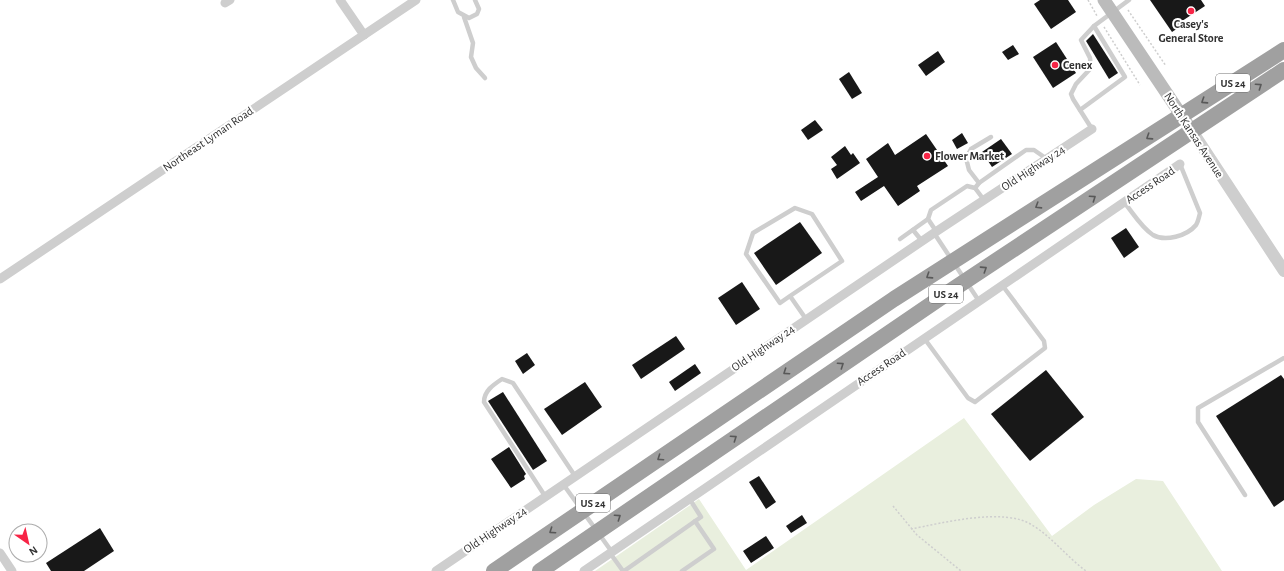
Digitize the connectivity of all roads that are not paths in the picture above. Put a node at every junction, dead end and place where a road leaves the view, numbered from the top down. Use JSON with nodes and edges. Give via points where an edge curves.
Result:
{"nodes":[{"id":1,"x":340,"y":0,"type":"edge"},
{"id":2,"x":416,"y":0,"type":"edge"},
{"id":3,"x":453,"y":0,"type":"edge"},
{"id":4,"x":475,"y":0,"type":"edge"},
{"id":5,"x":1104,"y":0,"type":"edge"},
{"id":6,"x":1130,"y":0,"type":"edge"},
{"id":7,"x":1112,"y":12,"type":"junction"},
{"id":8,"x":464,"y":16,"type":"junction"},
{"id":9,"x":1094,"y":26,"type":"junction"},
{"id":10,"x":364,"y":35,"type":"junction"},
{"id":11,"x":1284,"y":50,"type":"edge"},
{"id":12,"x":1284,"y":70,"type":"edge"},
{"id":13,"x":485,"y":78,"type":"dead end"},
{"id":14,"x":1080,"y":110,"type":"junction"},
{"id":15,"x":1181,"y":116,"type":"junction"},
{"id":16,"x":1092,"y":129,"type":"joint"},
{"id":17,"x":1192,"y":131,"type":"junction"},
{"id":18,"x":991,"y":137,"type":"dead end"},
{"id":19,"x":1047,"y":159,"type":"junction"},
{"id":20,"x":1180,"y":164,"type":"joint"},
{"id":21,"x":979,"y":183,"type":"junction"},
{"id":22,"x":976,"y":188,"type":"junction"},
{"id":23,"x":984,"y":200,"type":"junction"},
{"id":24,"x":1124,"y":202,"type":"junction"},
{"id":25,"x":928,"y":219,"type":"junction"},
{"id":26,"x":913,"y":230,"type":"junction"},
{"id":27,"x":935,"y":232,"type":"junction"},
{"id":28,"x":900,"y":238,"type":"dead end"},
{"id":29,"x":922,"y":241,"type":"junction"},
{"id":30,"x":952,"y":261,"type":"junction"},
{"id":31,"x":1284,"y":271,"type":"edge"},
{"id":32,"x":0,"y":278,"type":"edge"},
{"id":33,"x":966,"y":281,"type":"junction"},
{"id":34,"x":1002,"y":285,"type":"junction"},
{"id":35,"x":790,"y":296,"type":"junction"},
{"id":36,"x":979,"y":301,"type":"junction"},
{"id":37,"x":806,"y":319,"type":"junction"},
{"id":38,"x":924,"y":338,"type":"junction"},
{"id":39,"x":1284,"y":358,"type":"edge"},
{"id":40,"x":575,"y":476,"type":"junction"},
{"id":41,"x":563,"y":484,"type":"junction"},
{"id":42,"x":1245,"y":495,"type":"dead end"},
{"id":43,"x":545,"y":496,"type":"junction"},
{"id":44,"x":689,"y":498,"type":"junction"},
{"id":45,"x":582,"y":511,"type":"junction"},
{"id":46,"x":695,"y":521,"type":"junction"},
{"id":47,"x":598,"y":532,"type":"junction"},
{"id":48,"x":611,"y":552,"type":"junction"},
{"id":49,"x":0,"y":553,"type":"edge"},
{"id":50,"x":12,"y":571,"type":"edge"},
{"id":51,"x":436,"y":571,"type":"edge"},
{"id":52,"x":494,"y":571,"type":"edge"},
{"id":53,"x":540,"y":571,"type":"edge"},
{"id":54,"x":584,"y":571,"type":"edge"},
{"id":55,"x":623,"y":571,"type":"edge"},
{"id":56,"x":682,"y":571,"type":"edge"}],
"edges":[{"from":1,"to":10,"type":"street"},
{"from":2,"to":10,"type":"street","name":"Northeast Lyman Road"},
{"from":3,"to":8,"type":"lane","via":[[458,12]]},
{"from":4,"to":8,"type":"lane","via":[[477,14],[469,18]]},
{"from":5,"to":7,"type":"main road","name":"North Kansas Avenue"},
{"from":6,"to":7,"type":"lane"},
{"from":7,"to":9,"type":"lane"},
{"from":7,"to":15,"type":"main road","name":"North Kansas Avenue"},
{"from":8,"to":13,"type":"lane","via":[[473,43],[471,57]]},
{"from":9,"to":14,"type":"lane","via":[[1081,40],[1090,58],[1091,68],[1076,84],[1071,94]]},
{"from":9,"to":14,"type":"lane","via":[[1125,77]]},
{"from":10,"to":32,"type":"street","name":"Northeast Lyman Road"},
{"from":11,"to":15,"type":"highway","number":"US 24","one_way":true},
{"from":17,"to":12,"type":"highway","number":"US 24","one_way":true},
{"from":14,"to":16,"type":"lane"},
{"from":15,"to":17,"type":"main road","name":"North Kansas Avenue"},
{"from":15,"to":30,"type":"highway","number":"US 24","one_way":true},
{"from":16,"to":19,"type":"street","name":"Old Highway 24"},
{"from":17,"to":31,"type":"street","name":"North Kansas Avenue"},
{"from":33,"to":17,"type":"highway","number":"US 24","one_way":true},
{"from":18,"to":21,"type":"lane","via":[[971,149],[966,158]]},
{"from":19,"to":21,"type":"lane","via":[[1034,150],[1026,150]]},
{"from":19,"to":23,"type":"street","name":"Old Highway 24"},
{"from":20,"to":24,"type":"street","name":"Access Road"},
{"from":20,"to":24,"type":"lane","via":[[1200,213],[1196,225],[1184,234],[1169,238],[1154,236],[1142,226]]},
{"from":21,"to":22,"type":"lane"},
{"from":22,"to":23,"type":"lane"},
{"from":22,"to":25,"type":"lane","via":[[967,186],[931,210]]},
{"from":23,"to":27,"type":"street","name":"Old Highway 24"},
{"from":24,"to":34,"type":"street","name":"Access Road"},
{"from":25,"to":26,"type":"lane"},
{"from":25,"to":27,"type":"lane"},
{"from":26,"to":28,"type":"lane"},
{"from":26,"to":29,"type":"lane"},
{"from":27,"to":29,"type":"street","name":"Old Highway 24"},
{"from":27,"to":30,"type":"lane"},
{"from":29,"to":37,"type":"street","name":"Old Highway 24"},
{"from":30,"to":33,"type":"lane"},
{"from":30,"to":45,"type":"highway","number":"US 24","one_way":true},
{"from":33,"to":36,"type":"lane"},
{"from":47,"to":33,"type":"highway","number":"US 24","one_way":true},
{"from":34,"to":36,"type":"street","name":"Access Road"},
{"from":34,"to":38,"type":"lane","via":[[1044,341],[1045,348],[974,402],[968,398]]},
{"from":35,"to":35,"type":"lane","via":[[842,261],[812,214],[795,208],[753,233],[746,254],[780,303]]},
{"from":35,"to":37,"type":"lane"},
{"from":36,"to":38,"type":"street","name":"Access Road"},
{"from":37,"to":40,"type":"street","name":"Old Highway 24"},
{"from":38,"to":44,"type":"street","name":"Access Road"},
{"from":39,"to":42,"type":"lane","via":[[1198,408],[1198,422]]},
{"from":40,"to":41,"type":"street","name":"Old Highway 24"},
{"from":40,"to":43,"type":"lane","via":[[513,383],[502,379],[484,396],[484,402]]},
{"from":41,"to":43,"type":"street","name":"Old Highway 24"},
{"from":41,"to":45,"type":"lane"},
{"from":43,"to":51,"type":"street","name":"Old Highway 24"},
{"from":44,"to":46,"type":"lane","via":[[701,517]]},
{"from":44,"to":48,"type":"street","name":"Access Road"},
{"from":45,"to":47,"type":"lane"},
{"from":45,"to":52,"type":"highway","number":"US 24","one_way":true},
{"from":46,"to":55,"type":"lane"},
{"from":46,"to":56,"type":"lane","via":[[714,549]]},
{"from":47,"to":48,"type":"lane"},
{"from":47,"to":53,"type":"highway","number":"US 24"},
{"from":48,"to":54,"type":"street","name":"Access Road"},
{"from":48,"to":55,"type":"lane"},
{"from":49,"to":50,"type":"street"}]}
